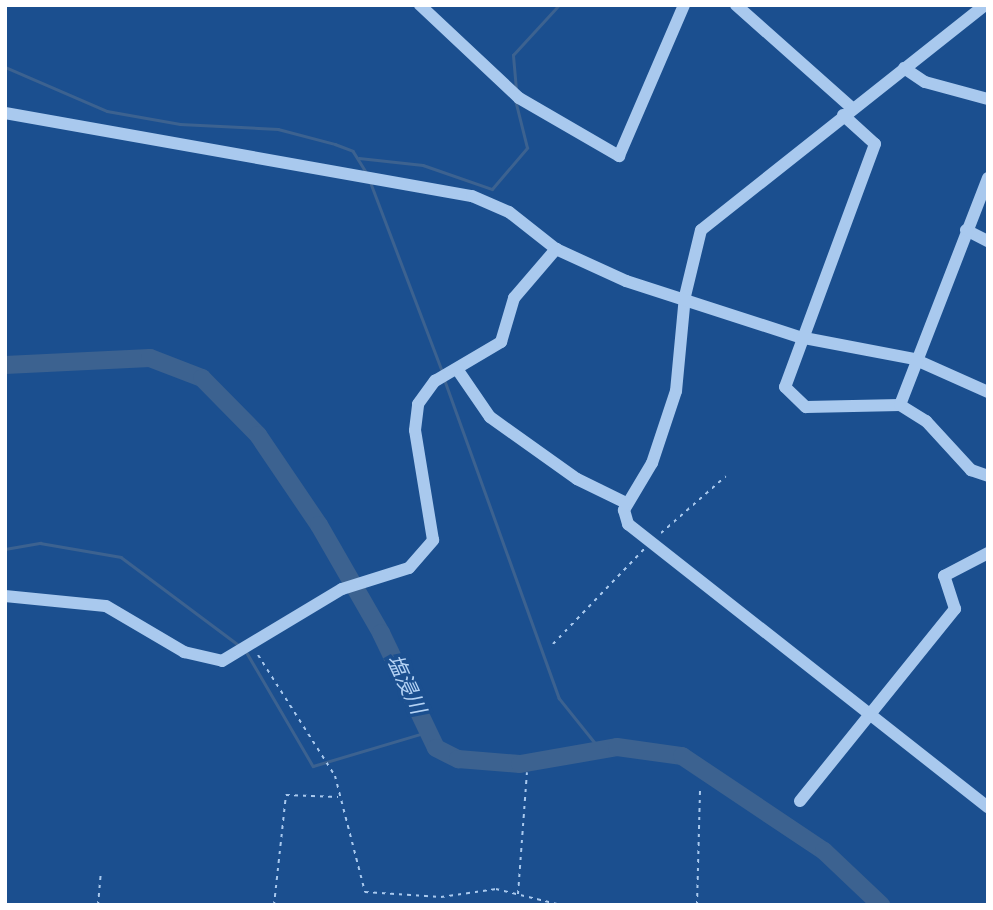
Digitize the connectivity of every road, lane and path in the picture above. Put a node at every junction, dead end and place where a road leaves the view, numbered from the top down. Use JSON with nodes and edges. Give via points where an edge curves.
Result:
{"nodes":[{"id":1,"x":420,"y":5,"type":"edge"},
{"id":2,"x":684,"y":5,"type":"edge"},
{"id":3,"x":736,"y":5,"type":"edge"},
{"id":4,"x":985,"y":5,"type":"edge"},
{"id":5,"x":904,"y":68,"type":"junction"},
{"id":6,"x":988,"y":99,"type":"edge"},
{"id":7,"x":848,"y":112,"type":"junction"},
{"id":8,"x":5,"y":113,"type":"edge"},
{"id":9,"x":988,"y":178,"type":"edge"},
{"id":10,"x":966,"y":230,"type":"junction"},
{"id":11,"x":988,"y":241,"type":"edge"},
{"id":12,"x":556,"y":249,"type":"junction"},
{"id":13,"x":685,"y":296,"type":"junction"},
{"id":14,"x":799,"y":337,"type":"junction"},
{"id":15,"x":914,"y":359,"type":"junction"},
{"id":16,"x":457,"y":369,"type":"junction"},
{"id":17,"x":988,"y":391,"type":"edge"},
{"id":18,"x":900,"y":405,"type":"junction"},
{"id":19,"x":726,"y":476,"type":"dead end"},
{"id":20,"x":988,"y":476,"type":"edge"},
{"id":21,"x":626,"y":503,"type":"junction"},
{"id":22,"x":650,"y":542,"type":"junction"},
{"id":23,"x":988,"y":553,"type":"edge"},
{"id":24,"x":5,"y":596,"type":"edge"},
{"id":25,"x":553,"y":644,"type":"dead end"},
{"id":26,"x":253,"y":646,"type":"junction"},
{"id":27,"x":871,"y":715,"type":"junction"},
{"id":28,"x":527,"y":772,"type":"dead end"},
{"id":29,"x":700,"y":787,"type":"dead end"},
{"id":30,"x":339,"y":797,"type":"junction"},
{"id":31,"x":800,"y":801,"type":"dead end"},
{"id":32,"x":988,"y":807,"type":"edge"},
{"id":33,"x":101,"y":873,"type":"dead end"},
{"id":34,"x":518,"y":895,"type":"junction"},
{"id":35,"x":99,"y":905,"type":"edge"},
{"id":36,"x":274,"y":905,"type":"edge"},
{"id":37,"x":561,"y":905,"type":"edge"},
{"id":38,"x":628,"y":905,"type":"edge"},
{"id":39,"x":656,"y":905,"type":"edge"},
{"id":40,"x":697,"y":905,"type":"edge"}],
"edges":[{"from":1,"to":2,"type":"street","via":[[514,94],[619,156]]},
{"from":3,"to":7,"type":"street"},
{"from":4,"to":5,"type":"street"},
{"from":5,"to":6,"type":"street","via":[[926,82]]},
{"from":5,"to":7,"type":"street"},
{"from":7,"to":13,"type":"street","via":[[701,230]]},
{"from":7,"to":14,"type":"street","via":[[875,144]]},
{"from":8,"to":12,"type":"street","via":[[494,204]]},
{"from":9,"to":10,"type":"street"},
{"from":10,"to":11,"type":"street"},
{"from":10,"to":15,"type":"street"},
{"from":12,"to":13,"type":"street","via":[[626,281]]},
{"from":12,"to":16,"type":"street","via":[[514,298],[501,342]]},
{"from":13,"to":14,"type":"street"},
{"from":13,"to":21,"type":"street","via":[[676,391],[649,470]]},
{"from":14,"to":15,"type":"street"},
{"from":14,"to":18,"type":"street","via":[[784,377],[791,399],[821,409]]},
{"from":15,"to":17,"type":"street"},
{"from":15,"to":18,"type":"street"},
{"from":16,"to":21,"type":"street","via":[[490,417],[577,479]]},
{"from":16,"to":26,"type":"street","via":[[435,381],[418,404],[415,430],[431,549],[409,568],[342,589]]},
{"from":18,"to":20,"type":"street","via":[[926,421],[971,470]]},
{"from":19,"to":22,"type":"path"},
{"from":21,"to":22,"type":"street","via":[[628,524]]},
{"from":22,"to":25,"type":"path"},
{"from":22,"to":27,"type":"street"},
{"from":23,"to":27,"type":"street","via":[[944,576],[955,609]]},
{"from":24,"to":26,"type":"street","via":[[106,606],[184,652],[211,661]]},
{"from":26,"to":30,"type":"path","via":[[326,756]]},
{"from":27,"to":31,"type":"street"},
{"from":27,"to":32,"type":"street"},
{"from":28,"to":34,"type":"path"},
{"from":29,"to":40,"type":"path"},
{"from":30,"to":34,"type":"path","via":[[365,892],[441,897],[475,888]]},
{"from":30,"to":36,"type":"path","via":[[286,795]]},
{"from":33,"to":35,"type":"path"},
{"from":34,"to":37,"type":"path"},
{"from":38,"to":39,"type":"path"}]}
